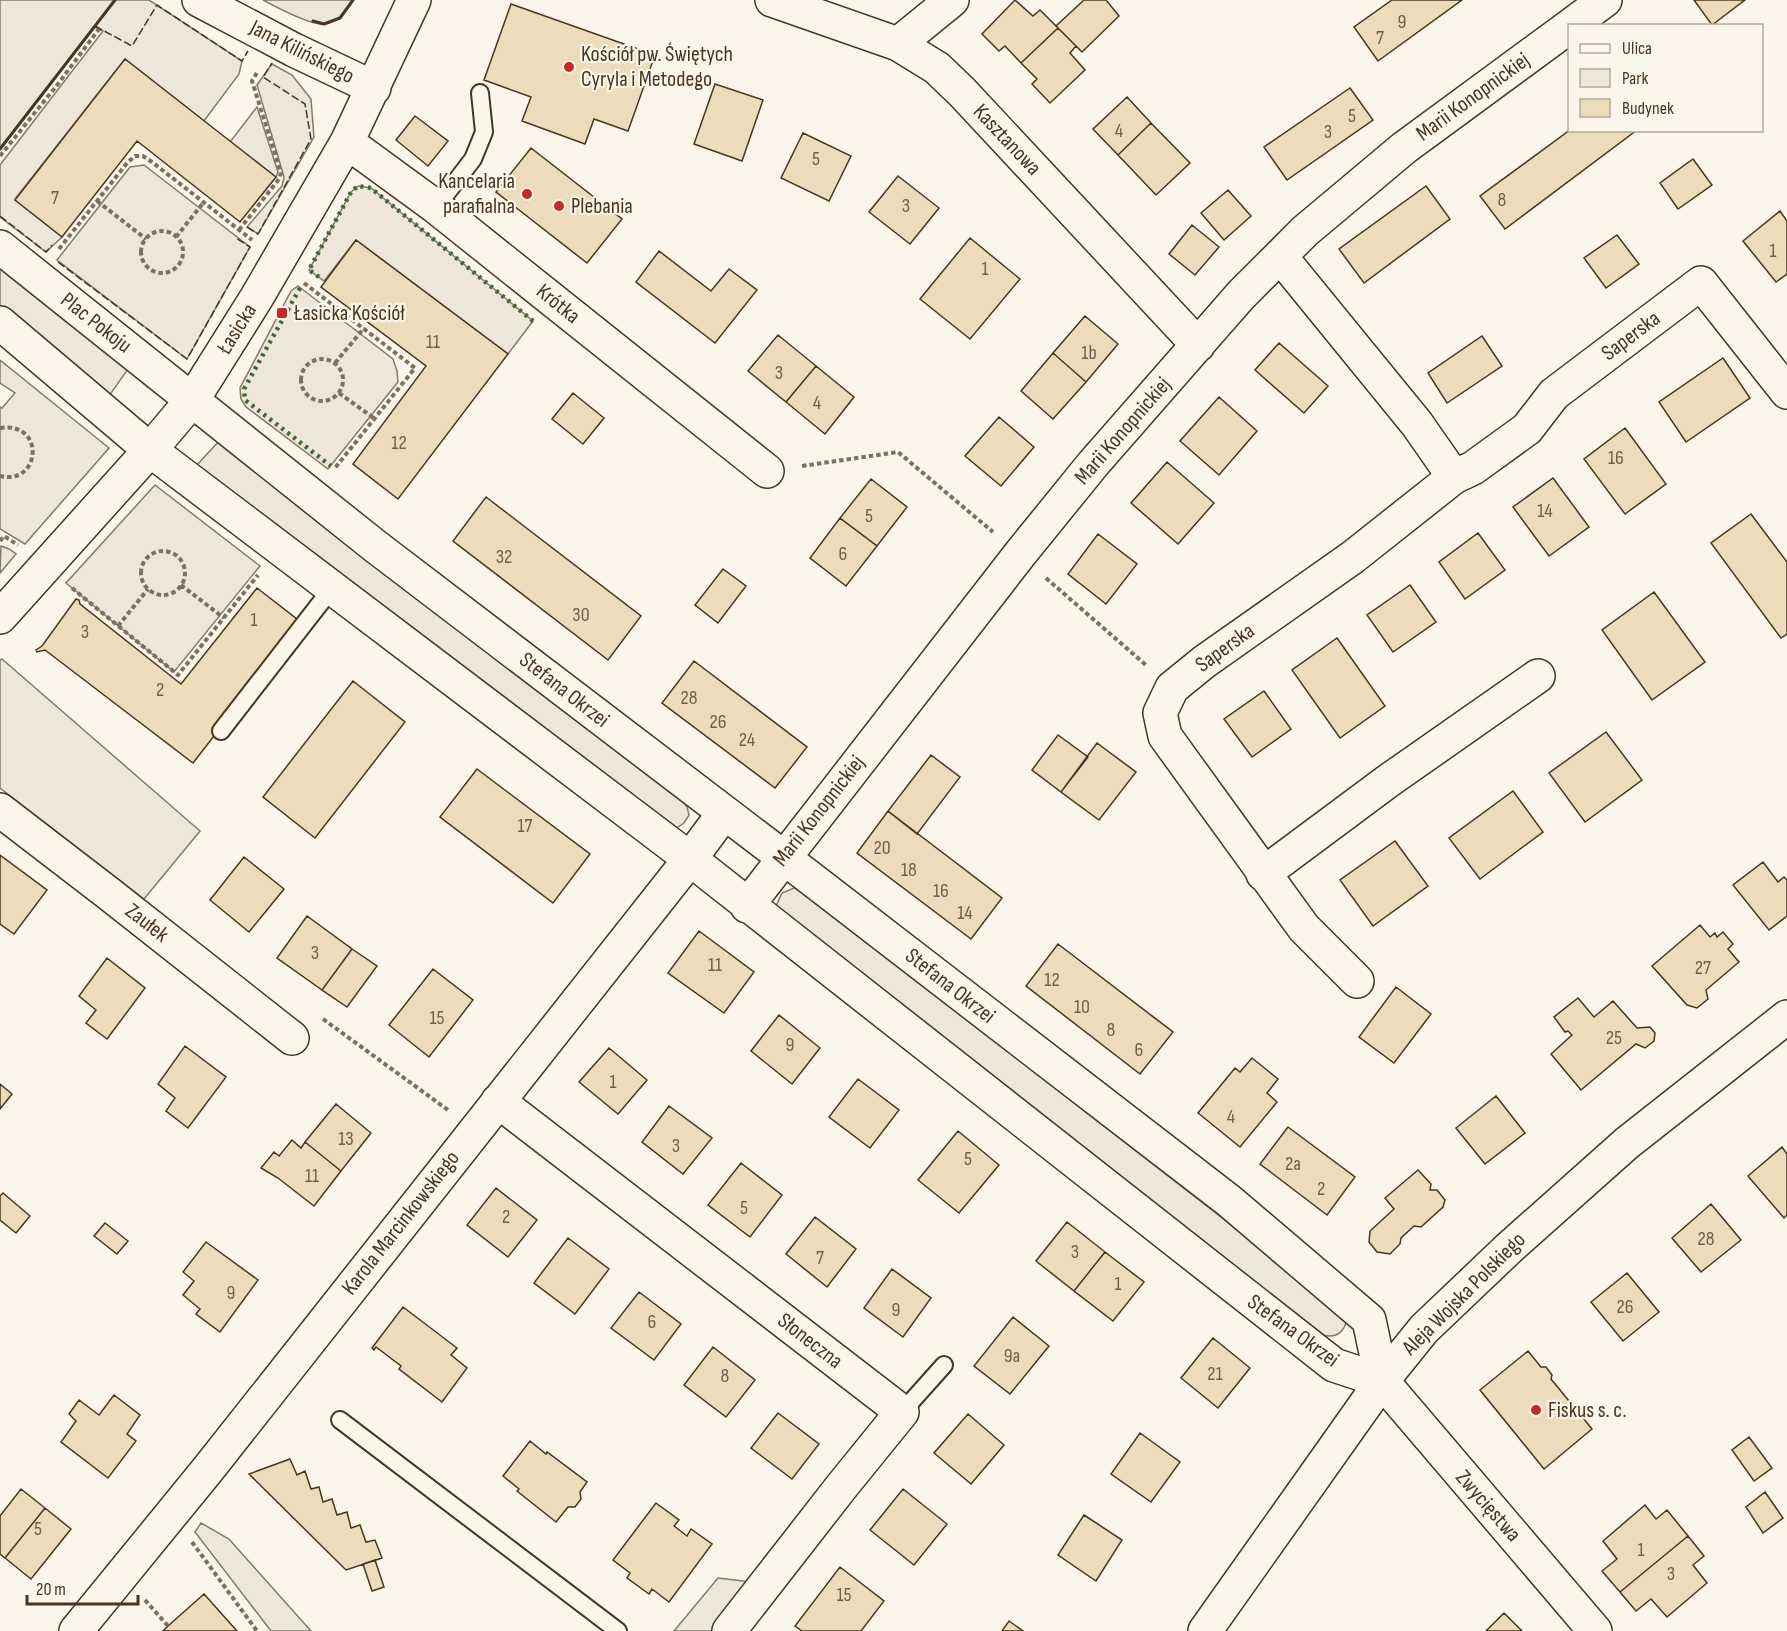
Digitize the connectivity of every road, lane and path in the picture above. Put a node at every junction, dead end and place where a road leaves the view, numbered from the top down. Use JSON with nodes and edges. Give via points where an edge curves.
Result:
{"nodes":[{"id":1,"x":199,"y":0,"type":"edge"},
{"id":2,"x":414,"y":0,"type":"edge"},
{"id":3,"x":772,"y":0,"type":"edge"},
{"id":4,"x":952,"y":0,"type":"edge"},
{"id":5,"x":1605,"y":0,"type":"edge"},
{"id":6,"x":1573,"y":24,"type":"edge"},
{"id":7,"x":1568,"y":27,"type":"edge"},
{"id":8,"x":99,"y":29,"type":"dead end"},
{"id":9,"x":898,"y":44,"type":"junction"},
{"id":10,"x":262,"y":65,"type":"dead end"},
{"id":11,"x":374,"y":88,"type":"junction"},
{"id":12,"x":480,"y":93,"type":"dead end"},
{"id":13,"x":346,"y":142,"type":"junction"},
{"id":14,"x":0,"y":156,"type":"edge"},
{"id":15,"x":97,"y":201,"type":"junction"},
{"id":16,"x":204,"y":202,"type":"junction"},
{"id":17,"x":436,"y":207,"type":"junction"},
{"id":18,"x":239,"y":230,"type":"junction"},
{"id":19,"x":176,"y":237,"type":"junction"},
{"id":20,"x":146,"y":239,"type":"junction"},
{"id":21,"x":254,"y":241,"type":"dead end"},
{"id":22,"x":0,"y":247,"type":"edge"},
{"id":23,"x":55,"y":255,"type":"dead end"},
{"id":24,"x":1280,"y":256,"type":"junction"},
{"id":25,"x":303,"y":282,"type":"dead end"},
{"id":26,"x":0,"y":323,"type":"edge"},
{"id":27,"x":364,"y":328,"type":"junction"},
{"id":28,"x":1198,"y":345,"type":"junction"},
{"id":29,"x":335,"y":363,"type":"junction"},
{"id":30,"x":1787,"y":392,"type":"edge"},
{"id":31,"x":339,"y":393,"type":"junction"},
{"id":32,"x":193,"y":399,"type":"junction"},
{"id":33,"x":375,"y":419,"type":"junction"},
{"id":34,"x":0,"y":428,"type":"edge"},
{"id":35,"x":150,"y":450,"type":"junction"},
{"id":36,"x":334,"y":470,"type":"dead end"},
{"id":37,"x":767,"y":471,"type":"joint"},
{"id":38,"x":0,"y":476,"type":"edge"},
{"id":39,"x":1454,"y":477,"type":"junction"},
{"id":40,"x":2,"y":535,"type":"edge"},
{"id":41,"x":0,"y":541,"type":"edge"},
{"id":42,"x":26,"y":550,"type":"dead end"},
{"id":43,"x":1020,"y":554,"type":"junction"},
{"id":44,"x":260,"y":572,"type":"dead end"},
{"id":45,"x":66,"y":583,"type":"dead end"},
{"id":46,"x":181,"y":585,"type":"junction"},
{"id":47,"x":332,"y":588,"type":"junction"},
{"id":48,"x":148,"y":589,"type":"junction"},
{"id":49,"x":0,"y":617,"type":"edge"},
{"id":50,"x":224,"y":618,"type":"junction"},
{"id":51,"x":118,"y":626,"type":"junction"},
{"id":52,"x":1538,"y":676,"type":"dead end"},
{"id":53,"x":1172,"y":688,"type":"junction"},
{"id":54,"x":221,"y":731,"type":"dead end"},
{"id":55,"x":0,"y":810,"type":"edge"},
{"id":56,"x":724,"y":813,"type":"junction"},
{"id":57,"x":783,"y":857,"type":"junction"},
{"id":58,"x":690,"y":860,"type":"junction"},
{"id":59,"x":1263,"y":874,"type":"junction"},
{"id":60,"x":747,"y":906,"type":"junction"},
{"id":61,"x":1357,"y":981,"type":"dead end"},
{"id":62,"x":1787,"y":1017,"type":"edge"},
{"id":63,"x":292,"y":1038,"type":"joint"},
{"id":64,"x":498,"y":1101,"type":"junction"},
{"id":65,"x":449,"y":1111,"type":"dead end"},
{"id":66,"x":944,"y":1365,"type":"dead end"},
{"id":67,"x":1382,"y":1381,"type":"junction"},
{"id":68,"x":902,"y":1412,"type":"junction"},
{"id":69,"x":340,"y":1419,"type":"dead end"},
{"id":70,"x":186,"y":1533,"type":"dead end"},
{"id":71,"x":137,"y":1591,"type":"dead end"},
{"id":72,"x":168,"y":1626,"type":"dead end"},
{"id":73,"x":76,"y":1631,"type":"edge"},
{"id":74,"x":257,"y":1631,"type":"edge"},
{"id":75,"x":618,"y":1631,"type":"edge"},
{"id":76,"x":729,"y":1631,"type":"edge"},
{"id":77,"x":1205,"y":1631,"type":"edge"},
{"id":78,"x":1595,"y":1631,"type":"edge"}],
"edges":[{"from":1,"to":11,"type":"street","name":"Jana Kilińskiego"},
{"from":2,"to":11,"type":"street","name":"Łasicka"},
{"from":3,"to":9,"type":"street","name":"Kasztanowa"},
{"from":4,"to":9,"type":"street"},
{"from":5,"to":6,"type":"street","name":"Marii Konopnickiej"},
{"from":7,"to":24,"type":"street","name":"Marii Konopnickiej","via":[[1404,148]]},
{"from":8,"to":14,"type":"path"},
{"from":9,"to":28,"type":"street","name":"Kasztanowa","via":[[937,68],[962,92]]},
{"from":10,"to":18,"type":"path","via":[[252,81],[281,173]]},
{"from":11,"to":13,"type":"street","name":"Łasicka"},
{"from":12,"to":17,"type":"lane","via":[[484,132],[474,159]]},
{"from":13,"to":17,"type":"street","name":"Krótka"},
{"from":13,"to":32,"type":"street","name":"Łasicka"},
{"from":15,"to":16,"type":"path","via":[[127,163],[135,156],[143,156]]},
{"from":15,"to":20,"type":"path"},
{"from":15,"to":23,"type":"path"},
{"from":16,"to":18,"type":"path"},
{"from":16,"to":19,"type":"path"},
{"from":17,"to":37,"type":"street","name":"Krótka"},
{"from":18,"to":21,"type":"path"},
{"from":19,"to":20,"type":"path","via":[[159,231]]},
{"from":19,"to":20,"type":"path","via":[[182,257],[174,269],[161,273],[143,262],[141,248]]},
{"from":22,"to":32,"type":"street","name":"Plac Pokoju"},
{"from":24,"to":28,"type":"street","name":"Marii Konopnickiej"},
{"from":24,"to":39,"type":"street","via":[[1417,424]]},
{"from":25,"to":27,"type":"path"},
{"from":26,"to":35,"type":"street"},
{"from":27,"to":29,"type":"path"},
{"from":27,"to":33,"type":"path","via":[[415,368]]},
{"from":28,"to":43,"type":"street","name":"Marii Konopnickiej"},
{"from":29,"to":31,"type":"path","via":[[344,380]]},
{"from":29,"to":31,"type":"path","via":[[329,359],[315,360],[304,369],[301,383],[314,399],[327,401]]},
{"from":30,"to":39,"type":"street","name":"Saperska","via":[[1701,283],[1554,394],[1527,429]]},
{"from":31,"to":33,"type":"path"},
{"from":32,"to":35,"type":"street","name":"Łasicka"},
{"from":32,"to":56,"type":"street","name":"Stefana Okrzei","via":[[375,546]]},
{"from":33,"to":36,"type":"path"},
{"from":34,"to":38,"type":"path","via":[[18,429],[31,440],[33,449],[29,466],[23,472]]},
{"from":35,"to":47,"type":"street","name":"Stefana Okrzei"},
{"from":35,"to":49,"type":"street","name":"Łasicka"},
{"from":37,"to":43,"type":"path","via":[[898,452]]},
{"from":39,"to":53,"type":"street","name":"Saperska","via":[[1353,557]]},
{"from":40,"to":41,"type":"path"},
{"from":40,"to":42,"type":"path"},
{"from":43,"to":53,"type":"path"},
{"from":43,"to":57,"type":"street","name":"Marii Konopnickiej"},
{"from":44,"to":50,"type":"path"},
{"from":45,"to":51,"type":"path"},
{"from":46,"to":48,"type":"path","via":[[169,594]]},
{"from":46,"to":48,"type":"path","via":[[183,565],[175,554],[160,550],[148,556],[141,569]]},
{"from":46,"to":50,"type":"path"},
{"from":47,"to":54,"type":"lane"},
{"from":47,"to":58,"type":"street","name":"Stefana Okrzei"},
{"from":48,"to":51,"type":"path"},
{"from":50,"to":51,"type":"path","via":[[178,675]]},
{"from":52,"to":59,"type":"street"},
{"from":53,"to":59,"type":"street","name":"Saperska","via":[[1160,713],[1165,736]]},
{"from":55,"to":63,"type":"street","name":"Zaułek"},
{"from":56,"to":57,"type":"street","name":"Stefana Okrzei"},
{"from":56,"to":58,"type":"street","name":"Karola Marcinkowskiego"},
{"from":57,"to":60,"type":"street","name":"Marii Konopnickiej"},
{"from":57,"to":67,"type":"street","name":"Stefana Okrzei","via":[[1228,1200],[1369,1320]]},
{"from":58,"to":60,"type":"street","name":"Stefana Okrzei"},
{"from":58,"to":64,"type":"street","name":"Karola Marcinkowskiego"},
{"from":59,"to":61,"type":"street","name":"Saperska","via":[[1304,928]]},
{"from":60,"to":67,"type":"street","name":"Stefana Okrzei","via":[[1334,1365]]},
{"from":62,"to":67,"type":"street","name":"Aleja Wojska Polskiego","via":[[1628,1143],[1508,1249],[1424,1329]]},
{"from":63,"to":65,"type":"path","via":[[322,1017]]},
{"from":64,"to":68,"type":"street","name":"Słoneczna"},
{"from":64,"to":73,"type":"street","name":"Karola Marcinkowskiego"},
{"from":66,"to":68,"type":"lane"},
{"from":67,"to":77,"type":"street","name":"Aleja Wojska Polskiego"},
{"from":67,"to":78,"type":"street","name":"Zwycięstwa"},
{"from":68,"to":76,"type":"street"},
{"from":69,"to":75,"type":"lane"},
{"from":70,"to":74,"type":"path"},
{"from":71,"to":72,"type":"path"}]}
